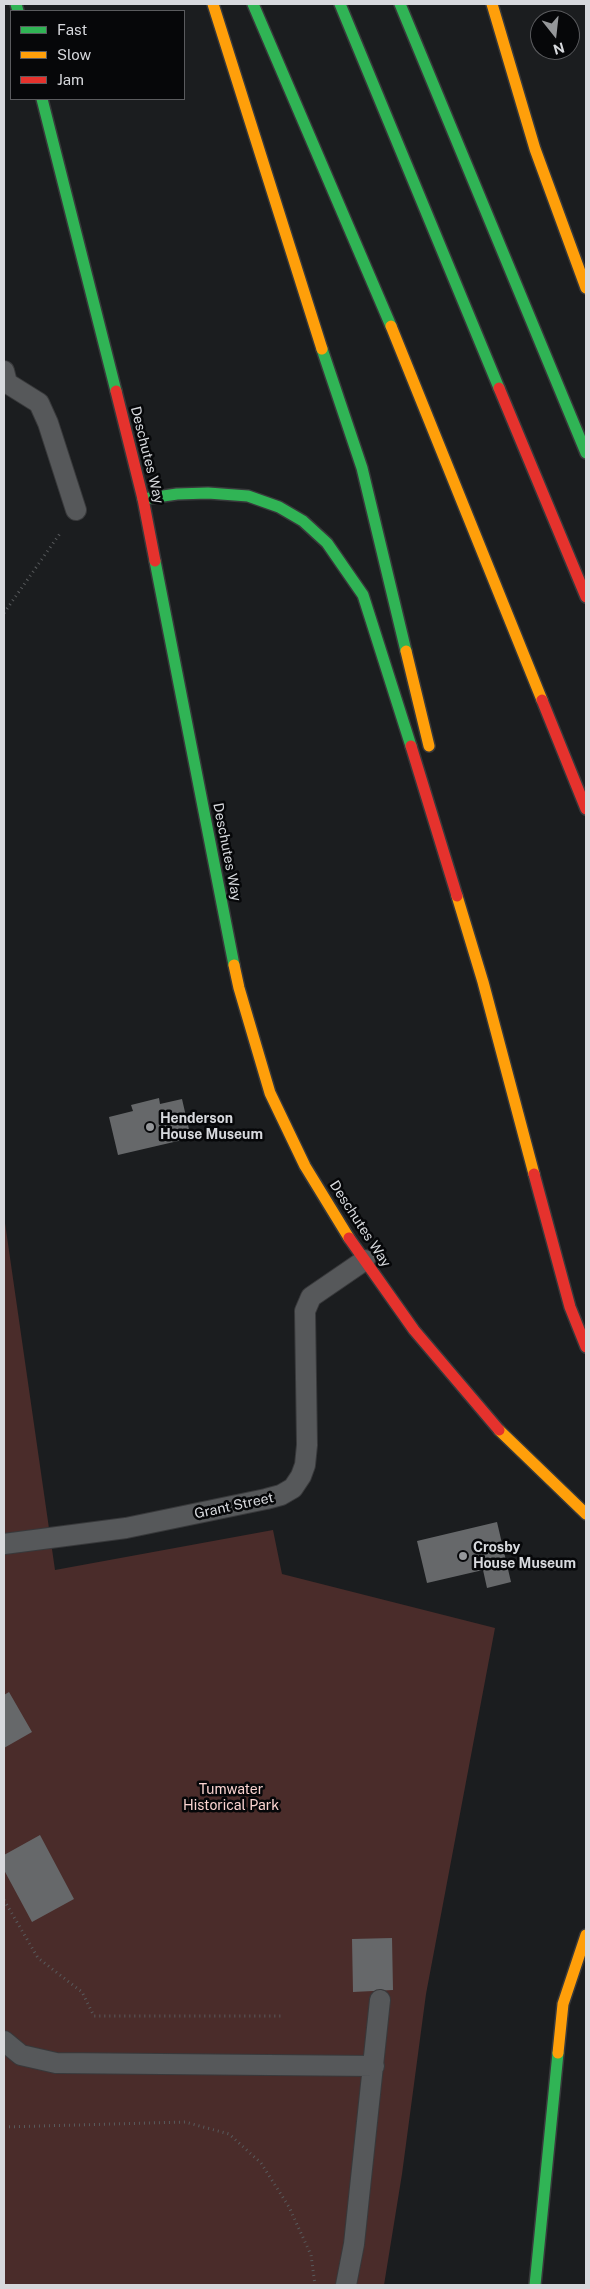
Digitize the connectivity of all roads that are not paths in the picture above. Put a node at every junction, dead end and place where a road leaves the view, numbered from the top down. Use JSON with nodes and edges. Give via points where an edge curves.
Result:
{"nodes":[{"id":1,"x":213,"y":4,"type":"edge"},
{"id":2,"x":253,"y":4,"type":"edge"},
{"id":3,"x":340,"y":4,"type":"edge"},
{"id":4,"x":400,"y":4,"type":"edge"},
{"id":5,"x":492,"y":4,"type":"edge"},
{"id":6,"x":42,"y":100,"type":"edge"},
{"id":7,"x":535,"y":149,"type":"junction"},
{"id":8,"x":568,"y":204,"type":"dead end"},
{"id":9,"x":586,"y":288,"type":"edge"},
{"id":10,"x":4,"y":371,"type":"edge"},
{"id":11,"x":586,"y":454,"type":"edge"},
{"id":12,"x":143,"y":499,"type":"junction"},
{"id":13,"x":76,"y":510,"type":"road end"},
{"id":14,"x":586,"y":597,"type":"edge"},
{"id":15,"x":432,"y":762,"type":"dead end"},
{"id":16,"x":443,"y":810,"type":"dead end"},
{"id":17,"x":586,"y":810,"type":"edge"},
{"id":18,"x":483,"y":982,"type":"junction"},
{"id":19,"x":365,"y":1260,"type":"junction"},
{"id":20,"x":586,"y":1346,"type":"edge"},
{"id":21,"x":586,"y":1514,"type":"edge"},
{"id":22,"x":4,"y":1544,"type":"edge"},
{"id":23,"x":586,"y":1935,"type":"edge"},
{"id":24,"x":380,"y":2000,"type":"dead end"},
{"id":25,"x":4,"y":2041,"type":"edge"},
{"id":26,"x":374,"y":2066,"type":"junction"},
{"id":27,"x":346,"y":2285,"type":"edge"},
{"id":28,"x":536,"y":2285,"type":"edge"}],
"edges":[{"from":1,"to":15,"type":"main road","via":[[306,302],[362,468]]},
{"from":2,"to":17,"type":"main road","via":[[359,250]]},
{"from":3,"to":14,"type":"main road"},
{"from":4,"to":11,"type":"main road"},
{"from":5,"to":7,"type":"main road"},
{"from":6,"to":12,"type":"main road","name":"Deschutes Way"},
{"from":7,"to":8,"type":"main road"},
{"from":7,"to":9,"type":"main road"},
{"from":10,"to":13,"type":"lane","via":[[7,383],[39,403]]},
{"from":12,"to":18,"type":"main road","via":[[208,493],[248,496],[279,507],[303,521],[327,543],[362,595],[374,625]]},
{"from":12,"to":19,"type":"main road","name":"Deschutes Way","via":[[239,988],[270,1093],[305,1166]]},
{"from":16,"to":18,"type":"main road"},
{"from":18,"to":20,"type":"main road","via":[[570,1307]]},
{"from":19,"to":21,"type":"main road","name":"Deschutes Way","via":[[414,1330],[508,1441]]},
{"from":19,"to":22,"type":"lane","name":"Grant Street","via":[[311,1297],[305,1310],[306,1465],[293,1488],[266,1500],[126,1528]]},
{"from":23,"to":28,"type":"main road","via":[[563,2004]]},
{"from":24,"to":26,"type":"lane"},
{"from":25,"to":26,"type":"lane","via":[[21,2055],[56,2063]]},
{"from":26,"to":27,"type":"lane","via":[[354,2244]]}]}
